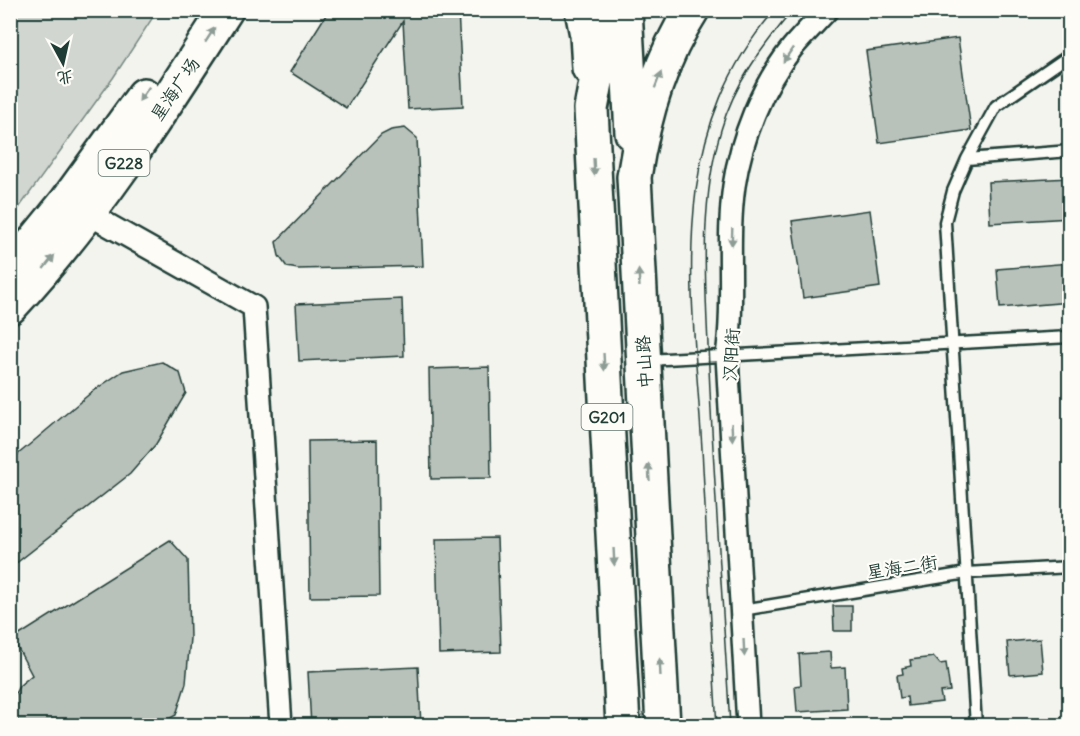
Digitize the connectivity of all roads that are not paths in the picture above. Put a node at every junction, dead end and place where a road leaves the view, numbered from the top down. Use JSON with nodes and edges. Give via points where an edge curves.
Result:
{"nodes":[{"id":1,"x":200,"y":10,"type":"edge"},
{"id":2,"x":226,"y":10,"type":"edge"},
{"id":3,"x":582,"y":10,"type":"edge"},
{"id":4,"x":617,"y":10,"type":"edge"},
{"id":5,"x":625,"y":10,"type":"edge"},
{"id":6,"x":692,"y":10,"type":"edge"},
{"id":7,"x":827,"y":10,"type":"edge"},
{"id":8,"x":1070,"y":55,"type":"edge"},
{"id":9,"x":591,"y":109,"type":"junction"},
{"id":10,"x":1070,"y":151,"type":"edge"},
{"id":11,"x":967,"y":159,"type":"junction"},
{"id":12,"x":634,"y":177,"type":"junction"},
{"id":13,"x":77,"y":207,"type":"junction"},
{"id":14,"x":10,"y":272,"type":"edge"},
{"id":15,"x":10,"y":307,"type":"edge"},
{"id":16,"x":1070,"y":337,"type":"edge"},
{"id":17,"x":951,"y":345,"type":"junction"},
{"id":18,"x":727,"y":356,"type":"junction"},
{"id":19,"x":644,"y":360,"type":"junction"},
{"id":20,"x":1070,"y":567,"type":"edge"},
{"id":21,"x":967,"y":573,"type":"junction"},
{"id":22,"x":742,"y":610,"type":"junction"},
{"id":23,"x":281,"y":726,"type":"edge"},
{"id":24,"x":623,"y":726,"type":"edge"},
{"id":25,"x":663,"y":726,"type":"edge"},
{"id":26,"x":748,"y":726,"type":"edge"},
{"id":27,"x":976,"y":726,"type":"edge"}],
"edges":[{"from":1,"to":13,"type":"highway","name":"星海广场","number":"G228","one_way":true},
{"from":13,"to":2,"type":"highway","name":"星海广场","number":"G228","one_way":true,"via":[[175,90]]},
{"from":3,"to":9,"type":"highway"},
{"from":4,"to":9,"type":"highway","number":"G201","via":[[602,50]]},
{"from":5,"to":12,"type":"highway"},
{"from":12,"to":6,"type":"highway","name":"中山路","number":"G201","one_way":true,"via":[[640,135],[652,96],[666,58]]},
{"from":7,"to":18,"type":"street","name":"汉阳街","one_way":true,"via":[[792,48],[751,122],[734,186],[732,320]]},
{"from":8,"to":11,"type":"lane","via":[[996,106]]},
{"from":9,"to":24,"type":"highway","number":"G201","one_way":true},
{"from":10,"to":11,"type":"lane"},
{"from":11,"to":17,"type":"lane","via":[[945,222]]},
{"from":19,"to":12,"type":"highway","name":"中山路","number":"G201","one_way":true},
{"from":13,"to":14,"type":"highway","name":"星海广场","number":"G228"},
{"from":15,"to":13,"type":"highway","name":"星海广场","number":"G228","one_way":true},
{"from":13,"to":23,"type":"street","via":[[254,307]]},
{"from":16,"to":17,"type":"lane"},
{"from":17,"to":18,"type":"lane"},
{"from":17,"to":21,"type":"lane"},
{"from":18,"to":19,"type":"lane"},
{"from":18,"to":22,"type":"street","name":"汉阳街","one_way":true},
{"from":25,"to":19,"type":"highway","name":"中山路","number":"G201","one_way":true},
{"from":20,"to":21,"type":"lane","name":"星海二街"},
{"from":21,"to":22,"type":"lane","name":"星海二街"},
{"from":21,"to":27,"type":"lane"},
{"from":22,"to":26,"type":"street","name":"汉阳街","one_way":true}]}
